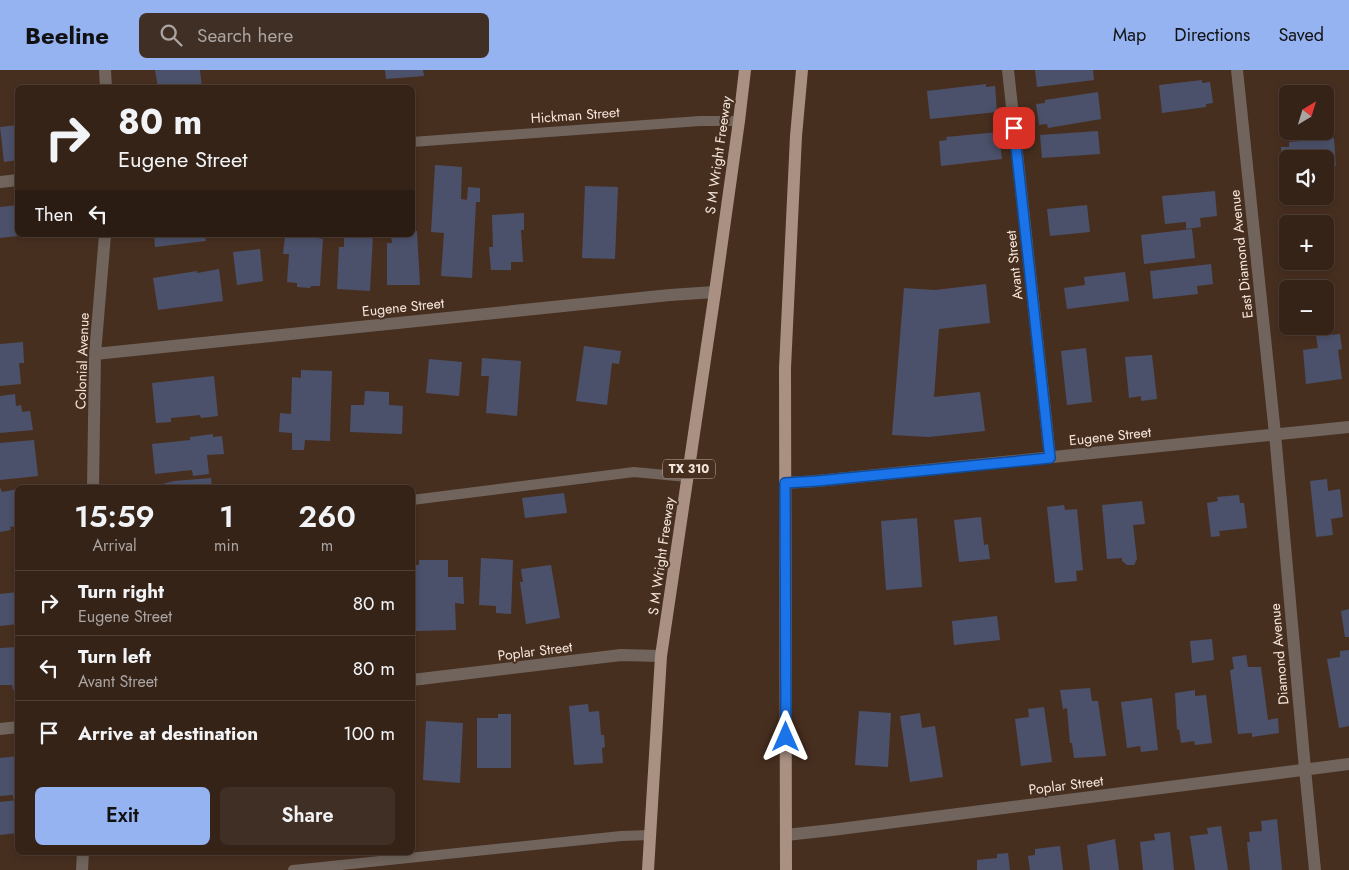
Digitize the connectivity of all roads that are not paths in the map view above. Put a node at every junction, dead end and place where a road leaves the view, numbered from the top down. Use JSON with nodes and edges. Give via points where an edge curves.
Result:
{"nodes":[{"id":1,"x":105,"y":70,"type":"edge"},
{"id":2,"x":744,"y":70,"type":"edge"},
{"id":3,"x":802,"y":70,"type":"edge"},
{"id":4,"x":1008,"y":70,"type":"edge"},
{"id":5,"x":1237,"y":70,"type":"edge"},
{"id":6,"x":106,"y":85,"type":"edge"},
{"id":7,"x":739,"y":121,"type":"junction"},
{"id":8,"x":415,"y":142,"type":"edge"},
{"id":9,"x":15,"y":180,"type":"edge"},
{"id":10,"x":0,"y":182,"type":"edge"},
{"id":11,"x":105,"y":237,"type":"edge"},
{"id":12,"x":715,"y":292,"type":"junction"},
{"id":13,"x":95,"y":354,"type":"junction"},
{"id":14,"x":1349,"y":427,"type":"edge"},
{"id":15,"x":1275,"y":434,"type":"junction"},
{"id":16,"x":1050,"y":458,"type":"junction"},
{"id":17,"x":687,"y":477,"type":"junction"},
{"id":18,"x":785,"y":483,"type":"junction"},
{"id":19,"x":93,"y":485,"type":"edge"},
{"id":20,"x":415,"y":500,"type":"edge"},
{"id":21,"x":661,"y":656,"type":"junction"},
{"id":22,"x":415,"y":680,"type":"edge"},
{"id":23,"x":15,"y":727,"type":"edge"},
{"id":24,"x":0,"y":729,"type":"edge"},
{"id":25,"x":1349,"y":764,"type":"edge"},
{"id":26,"x":1305,"y":769,"type":"junction"},
{"id":27,"x":650,"y":835,"type":"junction"},
{"id":28,"x":786,"y":835,"type":"junction"},
{"id":29,"x":83,"y":855,"type":"edge"},
{"id":30,"x":82,"y":870,"type":"edge"},
{"id":31,"x":293,"y":870,"type":"edge"},
{"id":32,"x":648,"y":870,"type":"edge"},
{"id":33,"x":786,"y":870,"type":"edge"},
{"id":34,"x":1315,"y":870,"type":"edge"}],
"edges":[{"from":1,"to":6,"type":"street"},
{"from":2,"to":7,"type":"main road","name":"S M Wright Freeway","number":"TX 310"},
{"from":3,"to":18,"type":"main road","via":[[785,368]]},
{"from":4,"to":16,"type":"street","name":"Avant Street"},
{"from":5,"to":15,"type":"street","name":"East Diamond Avenue"},
{"from":7,"to":8,"type":"lane","name":"Hickman Street","via":[[700,120]]},
{"from":7,"to":12,"type":"main road","name":"S M Wright Freeway","number":"TX 310"},
{"from":9,"to":10,"type":"street"},
{"from":11,"to":13,"type":"street","name":"Colonial Avenue"},
{"from":12,"to":13,"type":"street","name":"Eugene Street"},
{"from":12,"to":17,"type":"main road","name":"S M Wright Freeway","number":"TX 310"},
{"from":13,"to":19,"type":"street","name":"Colonial Avenue"},
{"from":14,"to":15,"type":"street","name":"Eugene Street"},
{"from":15,"to":16,"type":"street","name":"Eugene Street"},
{"from":15,"to":26,"type":"street","name":"Diamond Avenue"},
{"from":16,"to":18,"type":"street","name":"Eugene Street"},
{"from":17,"to":20,"type":"lane","via":[[634,472]]},
{"from":17,"to":21,"type":"main road","name":"S M Wright Freeway","number":"TX 310"},
{"from":18,"to":28,"type":"main road"},
{"from":21,"to":22,"type":"street","name":"Poplar Street","via":[[621,655]]},
{"from":21,"to":27,"type":"main road","name":"S M Wright Freeway","number":"TX 310"},
{"from":23,"to":24,"type":"street"},
{"from":25,"to":26,"type":"street","name":"Poplar Street"},
{"from":26,"to":28,"type":"street","name":"Poplar Street"},
{"from":26,"to":34,"type":"street","name":"Diamond Avenue"},
{"from":27,"to":31,"type":"lane","via":[[613,836]]},
{"from":27,"to":32,"type":"main road","name":"S M Wright Freeway","number":"TX 310"},
{"from":28,"to":33,"type":"main road"},
{"from":29,"to":30,"type":"street"}]}
